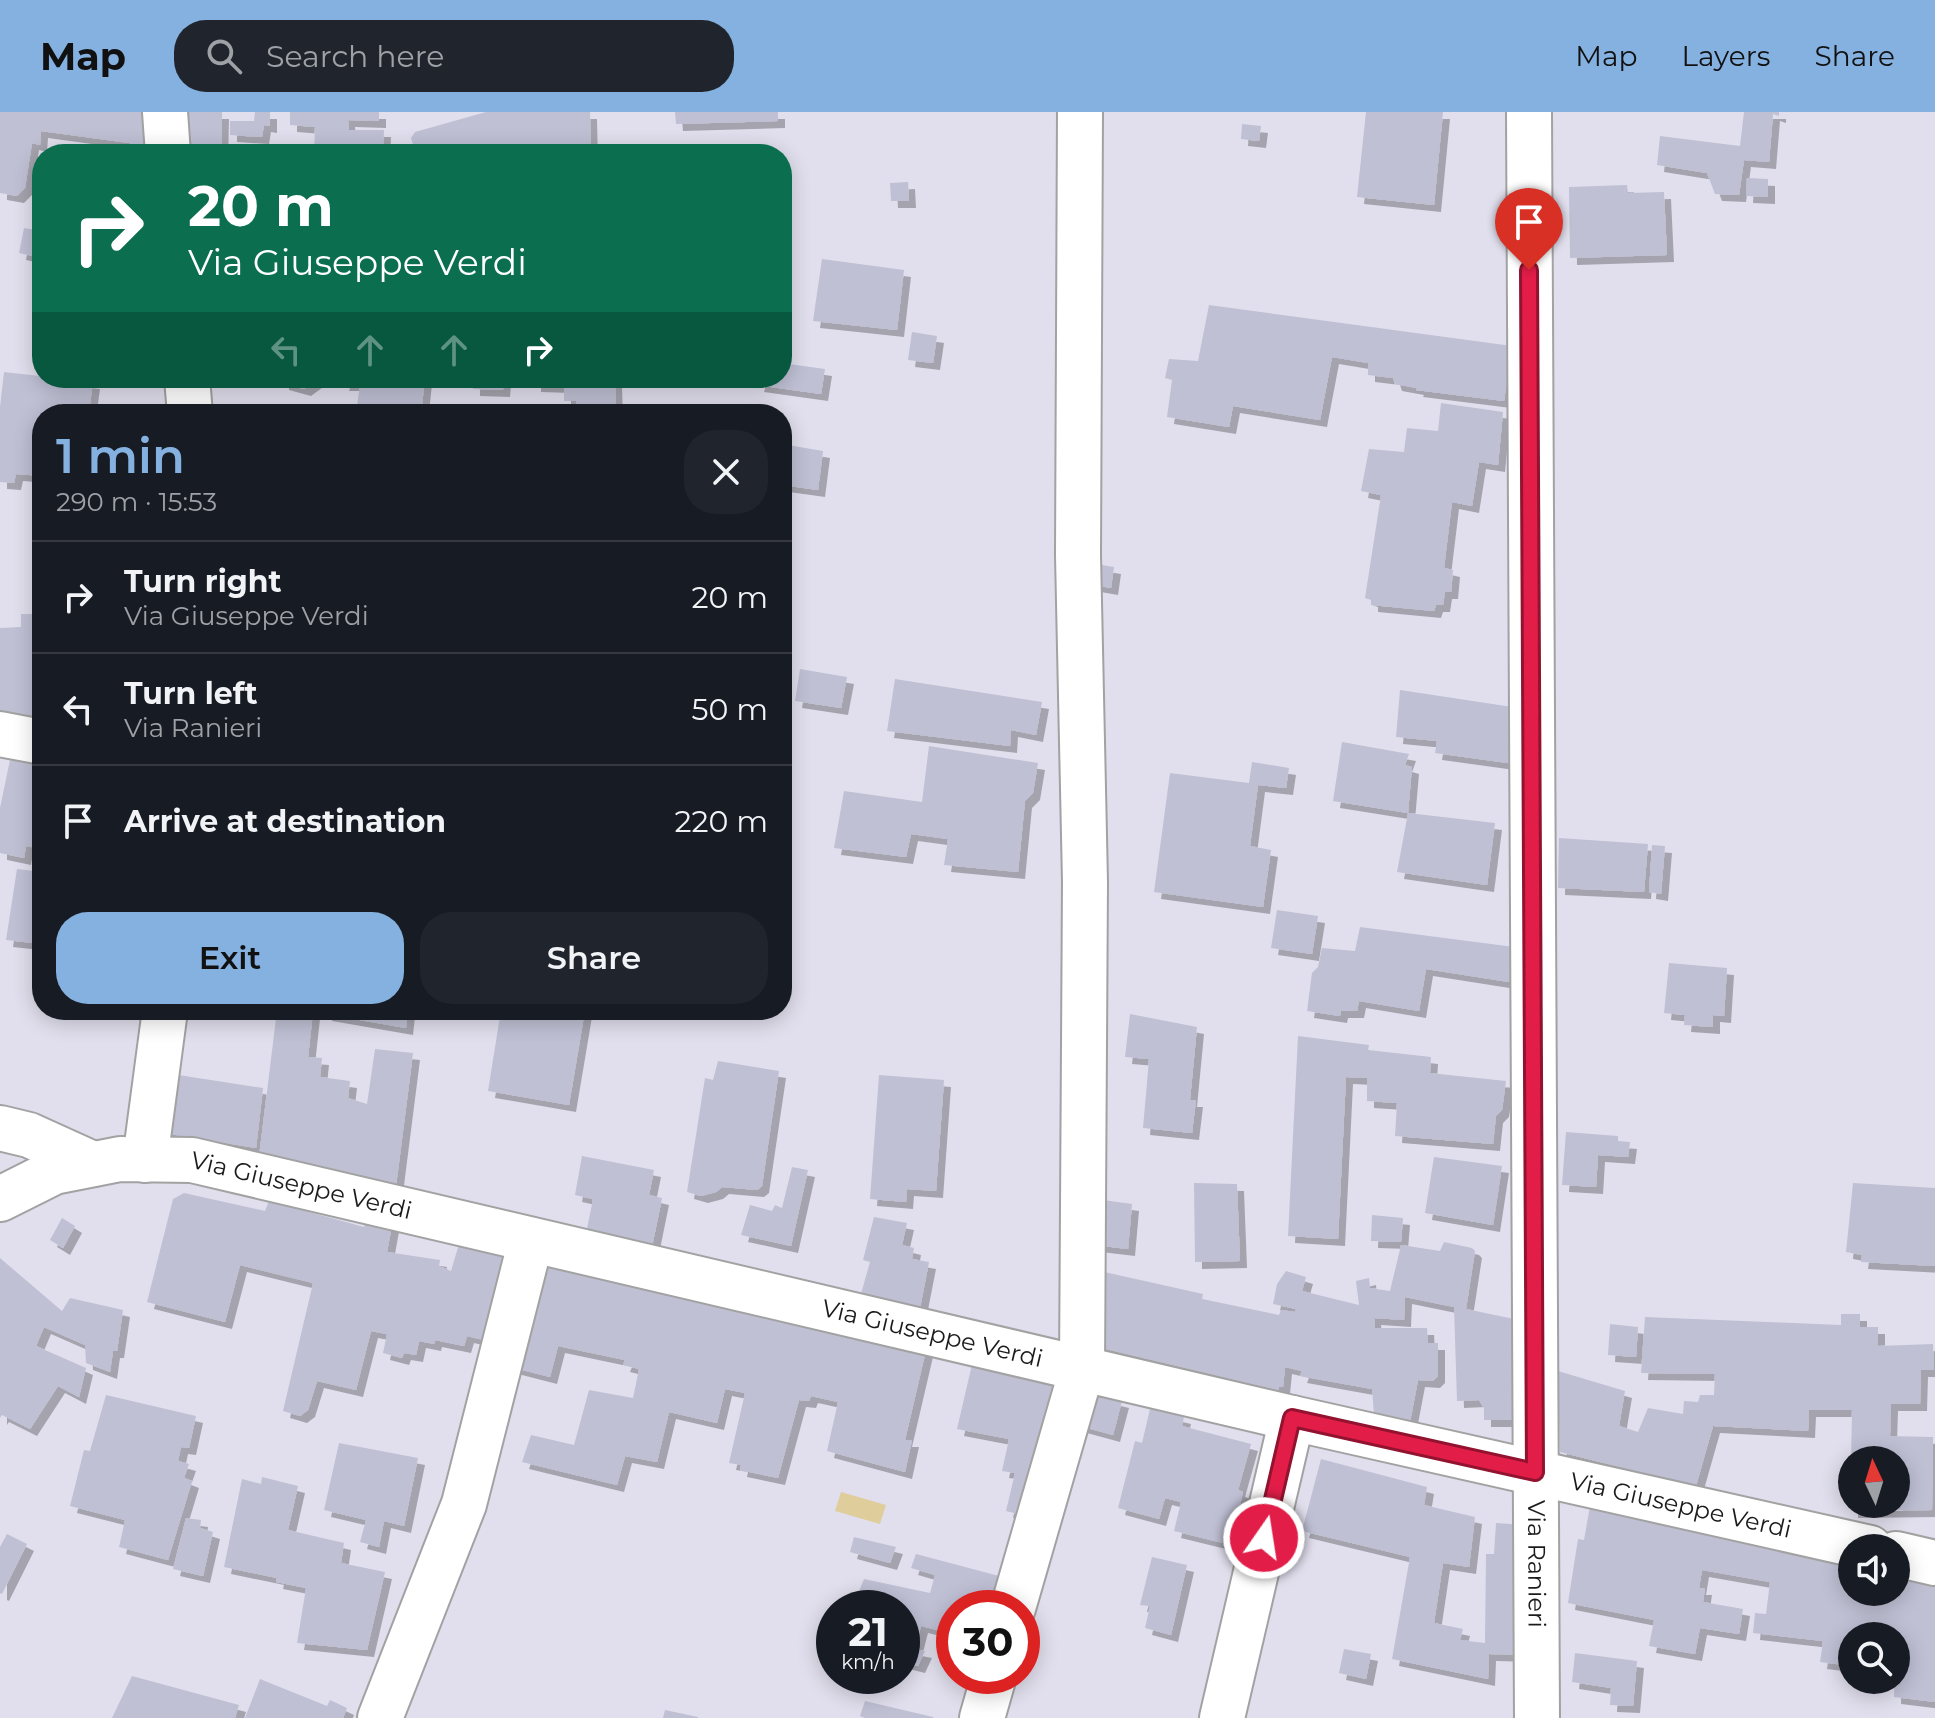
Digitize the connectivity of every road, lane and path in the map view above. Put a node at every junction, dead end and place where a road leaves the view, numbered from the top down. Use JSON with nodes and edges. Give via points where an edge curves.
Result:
{"nodes":[{"id":1,"x":165,"y":112,"type":"edge"},
{"id":2,"x":1080,"y":112,"type":"edge"},
{"id":3,"x":1529,"y":112,"type":"edge"},
{"id":4,"x":167,"y":144,"type":"edge"},
{"id":5,"x":0,"y":734,"type":"edge"},
{"id":6,"x":32,"y":740,"type":"edge"},
{"id":7,"x":164,"y":1020,"type":"edge"},
{"id":8,"x":0,"y":1128,"type":"edge"},
{"id":9,"x":145,"y":1160,"type":"junction"},
{"id":10,"x":93,"y":1164,"type":"junction"},
{"id":11,"x":0,"y":1199,"type":"edge"},
{"id":12,"x":531,"y":1240,"type":"junction"},
{"id":13,"x":1082,"y":1369,"type":"junction"},
{"id":14,"x":1292,"y":1418,"type":"junction"},
{"id":15,"x":1535,"y":1472,"type":"junction"},
{"id":16,"x":1838,"y":1541,"type":"edge"},
{"id":17,"x":1910,"y":1557,"type":"edge"},
{"id":18,"x":1935,"y":1563,"type":"edge"},
{"id":19,"x":1018,"y":1590,"type":"edge"},
{"id":20,"x":989,"y":1694,"type":"edge"},
{"id":21,"x":380,"y":1718,"type":"edge"},
{"id":22,"x":982,"y":1718,"type":"edge"},
{"id":23,"x":1222,"y":1718,"type":"edge"},
{"id":24,"x":1537,"y":1718,"type":"edge"}],
"edges":[{"from":1,"to":4,"type":"street"},
{"from":2,"to":13,"type":"street"},
{"from":3,"to":15,"type":"street","name":"Via Ranieri"},
{"from":5,"to":6,"type":"street"},
{"from":7,"to":9,"type":"street"},
{"from":8,"to":10,"type":"street"},
{"from":9,"to":10,"type":"street","name":"Via Giuseppe Verdi"},
{"from":9,"to":12,"type":"street","name":"Via Giuseppe Verdi","via":[[192,1160]]},
{"from":10,"to":11,"type":"street","name":"Via Giuseppe Verdi","via":[[54,1172]]},
{"from":12,"to":13,"type":"street","name":"Via Giuseppe Verdi"},
{"from":12,"to":21,"type":"street","via":[[464,1504]]},
{"from":13,"to":14,"type":"street","name":"Via Giuseppe Verdi"},
{"from":13,"to":19,"type":"street"},
{"from":14,"to":15,"type":"street","name":"Via Giuseppe Verdi"},
{"from":14,"to":23,"type":"street"},
{"from":15,"to":16,"type":"street","name":"Via Giuseppe Verdi"},
{"from":15,"to":24,"type":"street","name":"Via Ranieri"},
{"from":17,"to":18,"type":"street"},
{"from":20,"to":22,"type":"street"}]}
